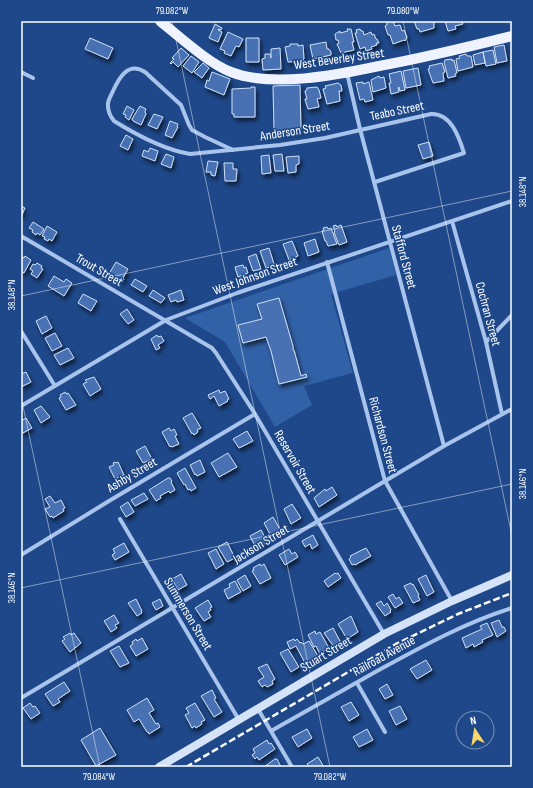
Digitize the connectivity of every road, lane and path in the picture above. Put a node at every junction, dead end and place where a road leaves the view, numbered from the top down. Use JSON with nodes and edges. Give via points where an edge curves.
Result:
{"nodes":[{"id":1,"x":160,"y":21,"type":"edge"},
{"id":2,"x":512,"y":36,"type":"edge"},
{"id":3,"x":21,"y":72,"type":"edge"},
{"id":4,"x":347,"y":73,"type":"junction"},
{"id":5,"x":33,"y":78,"type":"dead end"},
{"id":6,"x":360,"y":130,"type":"junction"},
{"id":7,"x":233,"y":150,"type":"junction"},
{"id":8,"x":375,"y":182,"type":"junction"},
{"id":9,"x":512,"y":201,"type":"edge"},
{"id":10,"x":452,"y":221,"type":"junction"},
{"id":11,"x":21,"y":236,"type":"edge"},
{"id":12,"x":390,"y":241,"type":"junction"},
{"id":13,"x":327,"y":262,"type":"junction"},
{"id":14,"x":512,"y":315,"type":"edge"},
{"id":15,"x":166,"y":320,"type":"junction"},
{"id":16,"x":21,"y":331,"type":"edge"},
{"id":17,"x":486,"y":342,"type":"junction"},
{"id":18,"x":55,"y":386,"type":"junction"},
{"id":19,"x":21,"y":406,"type":"edge"},
{"id":20,"x":512,"y":409,"type":"edge"},
{"id":21,"x":255,"y":414,"type":"junction"},
{"id":22,"x":502,"y":414,"type":"junction"},
{"id":23,"x":444,"y":446,"type":"junction"},
{"id":24,"x":385,"y":481,"type":"junction"},
{"id":25,"x":120,"y":519,"type":"dead end"},
{"id":26,"x":318,"y":522,"type":"junction"},
{"id":27,"x":21,"y":555,"type":"edge"},
{"id":28,"x":512,"y":575,"type":"edge"},
{"id":29,"x":452,"y":601,"type":"junction"},
{"id":30,"x":173,"y":608,"type":"junction"},
{"id":31,"x":512,"y":608,"type":"edge"},
{"id":32,"x":384,"y":634,"type":"junction"},
{"id":33,"x":357,"y":683,"type":"junction"},
{"id":34,"x":21,"y":698,"type":"edge"},
{"id":35,"x":258,"y":708,"type":"junction"},
{"id":36,"x":239,"y":720,"type":"junction"},
{"id":37,"x":271,"y":731,"type":"junction"},
{"id":38,"x":385,"y":732,"type":"dead end"},
{"id":39,"x":159,"y":767,"type":"edge"},
{"id":40,"x":292,"y":767,"type":"edge"}],
"edges":[{"from":1,"to":4,"type":"main road","name":"West Beverley Street","via":[[213,63],[242,76],[288,79]]},
{"from":2,"to":4,"type":"main road","name":"West Beverley Street"},
{"from":3,"to":5,"type":"street"},
{"from":4,"to":6,"type":"street","name":"Stafford Street"},
{"from":6,"to":7,"type":"street","name":"Anderson Street","via":[[298,143]]},
{"from":6,"to":8,"type":"street","name":"Stafford Street"},
{"from":6,"to":8,"type":"street","name":"Teabo Street","via":[[426,114],[438,114],[448,120],[464,153]]},
{"from":7,"to":7,"type":"street","name":"Anderson Street","via":[[192,130],[181,105],[146,72],[127,71],[119,78],[108,102],[110,116],[114,121],[181,152],[190,154]]},
{"from":8,"to":12,"type":"street","name":"Stafford Street"},
{"from":9,"to":10,"type":"street","name":"West Johnson Street"},
{"from":10,"to":12,"type":"street","name":"West Johnson Street"},
{"from":10,"to":17,"type":"street","name":"Cochran Street"},
{"from":11,"to":15,"type":"street","name":"Trout Street"},
{"from":12,"to":13,"type":"street","name":"West Johnson Street"},
{"from":12,"to":23,"type":"street","name":"Stafford Street"},
{"from":13,"to":15,"type":"street","name":"West Johnson Street","via":[[236,292]]},
{"from":13,"to":24,"type":"street","name":"Richardson Street"},
{"from":14,"to":17,"type":"street"},
{"from":15,"to":18,"type":"street","name":"West Johnson Street"},
{"from":15,"to":21,"type":"street","name":"Reservoir Street","via":[[212,348]]},
{"from":16,"to":18,"type":"street"},
{"from":17,"to":22,"type":"street","name":"Cochran Street"},
{"from":18,"to":19,"type":"street","name":"West Johnson Street"},
{"from":20,"to":22,"type":"street","name":"Jackson Street"},
{"from":21,"to":26,"type":"street","name":"Reservoir Street"},
{"from":21,"to":27,"type":"street","name":"Ashby Street"},
{"from":22,"to":23,"type":"street","name":"Jackson Street"},
{"from":23,"to":24,"type":"street","name":"Jackson Street"},
{"from":24,"to":26,"type":"street","name":"Jackson Street"},
{"from":24,"to":29,"type":"street","name":"Richardson Street"},
{"from":25,"to":30,"type":"street","name":"Summerson Street"},
{"from":26,"to":30,"type":"street","name":"Jackson Street"},
{"from":26,"to":32,"type":"street","name":"Reservoir Street"},
{"from":28,"to":29,"type":"street","name":"Stuart Street"},
{"from":29,"to":32,"type":"street","name":"Stuart Street"},
{"from":30,"to":34,"type":"street","name":"Jackson Street"},
{"from":30,"to":36,"type":"street","name":"Summerson Street"},
{"from":31,"to":33,"type":"street","name":"Railroad Avenue","via":[[466,624]]},
{"from":32,"to":35,"type":"street","name":"Stuart Street"},
{"from":33,"to":37,"type":"street","name":"Railroad Avenue"},
{"from":33,"to":38,"type":"street"},
{"from":35,"to":36,"type":"street","name":"Stuart Street"},
{"from":35,"to":37,"type":"street"},
{"from":36,"to":39,"type":"street","name":"Stuart Street"},
{"from":37,"to":40,"type":"street"}]}
